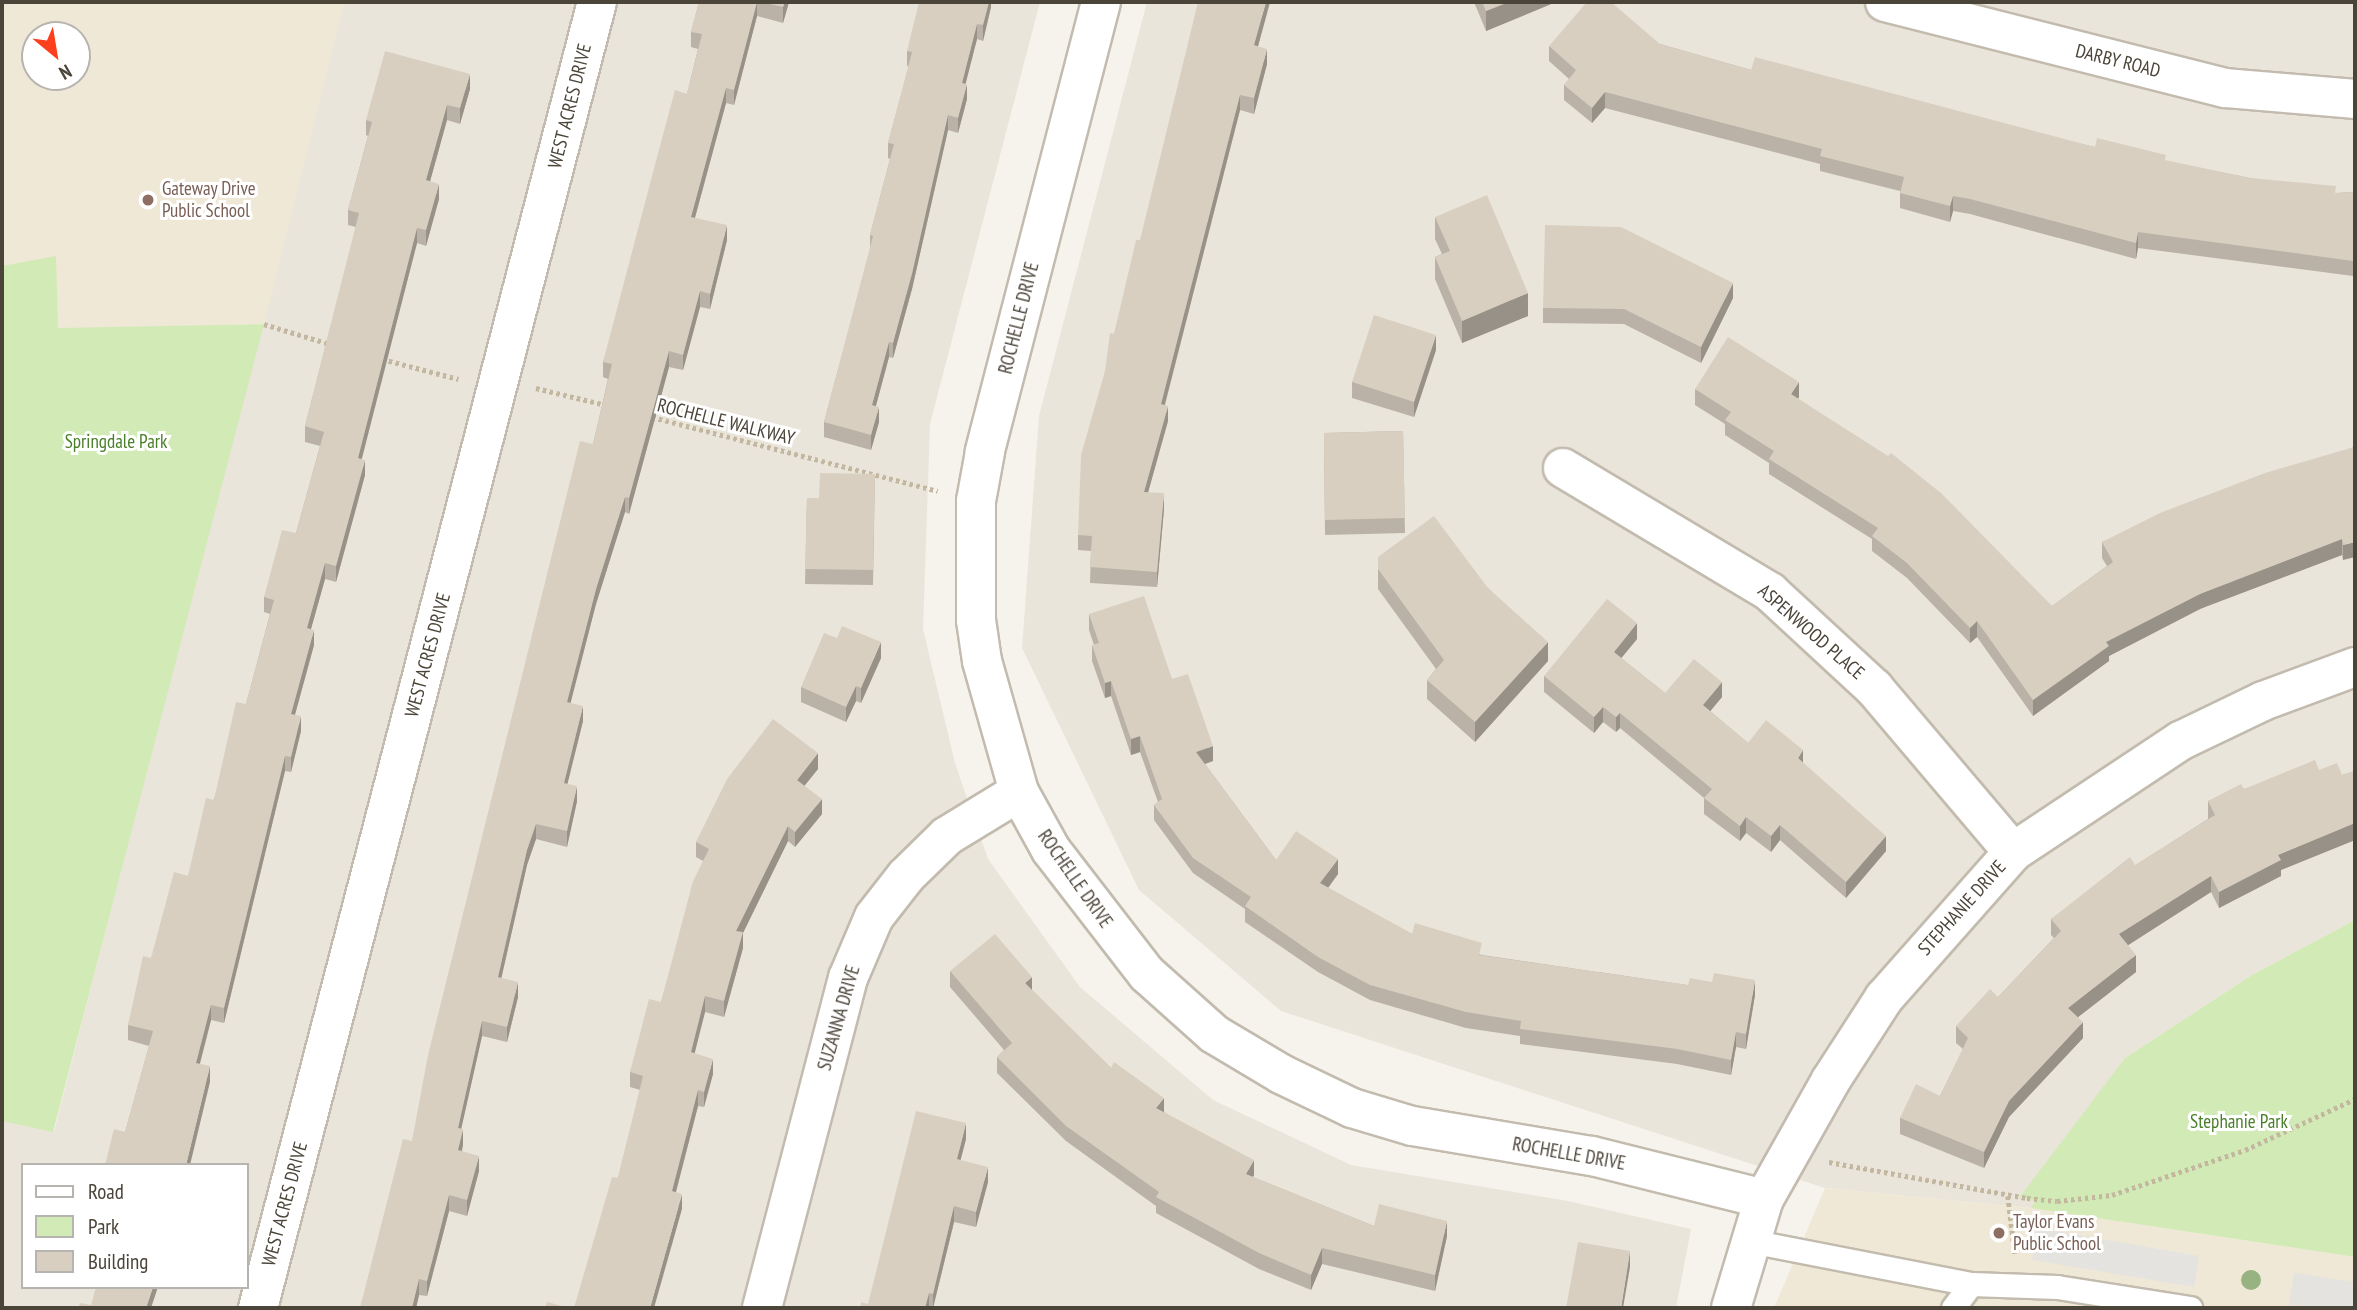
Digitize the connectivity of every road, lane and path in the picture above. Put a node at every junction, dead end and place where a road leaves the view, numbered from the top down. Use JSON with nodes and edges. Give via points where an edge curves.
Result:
{"nodes":[{"id":1,"x":597,"y":2,"type":"edge"},
{"id":2,"x":1101,"y":2,"type":"edge"},
{"id":3,"x":1885,"y":2,"type":"edge"},
{"id":4,"x":2355,"y":99,"type":"edge"},
{"id":5,"x":264,"y":324,"type":"dead end"},
{"id":6,"x":344,"y":348,"type":"edge"},
{"id":7,"x":370,"y":355,"type":"edge"},
{"id":8,"x":499,"y":380,"type":"junction"},
{"id":9,"x":608,"y":406,"type":"edge"},
{"id":10,"x":648,"y":416,"type":"edge"},
{"id":11,"x":1563,"y":468,"type":"dead end"},
{"id":12,"x":976,"y":501,"type":"junction"},
{"id":13,"x":2355,"y":667,"type":"edge"},
{"id":14,"x":1019,"y":792,"type":"junction"},
{"id":15,"x":2014,"y":852,"type":"junction"},
{"id":16,"x":2355,"y":1099,"type":"edge"},
{"id":17,"x":1793,"y":1149,"type":"junction"},
{"id":18,"x":2008,"y":1196,"type":"junction"},
{"id":19,"x":1764,"y":1199,"type":"junction"},
{"id":20,"x":1750,"y":1241,"type":"junction"},
{"id":21,"x":1971,"y":1284,"type":"junction"},
{"id":22,"x":2019,"y":1286,"type":"junction"},
{"id":23,"x":258,"y":1308,"type":"edge"},
{"id":24,"x":762,"y":1308,"type":"edge"},
{"id":25,"x":1731,"y":1308,"type":"edge"},
{"id":26,"x":1953,"y":1308,"type":"edge"},
{"id":27,"x":2190,"y":1308,"type":"edge"}],
"edges":[{"from":1,"to":8,"type":"street","name":"WEST ACRES DRIVE"},
{"from":2,"to":12,"type":"street","name":"ROCHELLE DRIVE"},
{"from":3,"to":4,"type":"street","name":"DARBY ROAD","via":[[2225,88]]},
{"from":5,"to":6,"type":"path"},
{"from":7,"to":8,"type":"path","via":[[449,379]]},
{"from":8,"to":9,"type":"path"},
{"from":8,"to":23,"type":"street","name":"WEST ACRES DRIVE"},
{"from":10,"to":12,"type":"path","name":"ROCHELLE WALKWAY"},
{"from":11,"to":15,"type":"street","name":"ASPENWOOD PLACE","via":[[1770,592],[1874,688]]},
{"from":12,"to":14,"type":"street","name":"ROCHELLE DRIVE","via":[[976,620],[996,723]]},
{"from":13,"to":15,"type":"street","name":"STEPHANIE DRIVE","via":[[2263,701],[2180,741]]},
{"from":14,"to":19,"type":"street","name":"ROCHELLE DRIVE","via":[[1051,850],[1147,974],[1214,1034],[1281,1074],[1352,1108],[1412,1126],[1592,1156]]},
{"from":14,"to":24,"type":"street","name":"SUZANNA DRIVE","via":[[947,836],[906,876],[874,917],[848,978]]},
{"from":15,"to":17,"type":"street","name":"STEPHANIE DRIVE","via":[[1884,998]]},
{"from":16,"to":18,"type":"path","via":[[2245,1150],[2112,1195],[2057,1201]]},
{"from":17,"to":18,"type":"path","via":[[1843,1168]]},
{"from":17,"to":19,"type":"street","name":"STEPHANIE DRIVE"},
{"from":18,"to":22,"type":"path"},
{"from":19,"to":20,"type":"street","name":"STEPHANIE DRIVE"},
{"from":20,"to":21,"type":"lane"},
{"from":20,"to":25,"type":"street","name":"STEPHANIE DRIVE"},
{"from":21,"to":22,"type":"lane"},
{"from":21,"to":26,"type":"lane"},
{"from":22,"to":27,"type":"lane","via":[[2057,1287]]}]}
